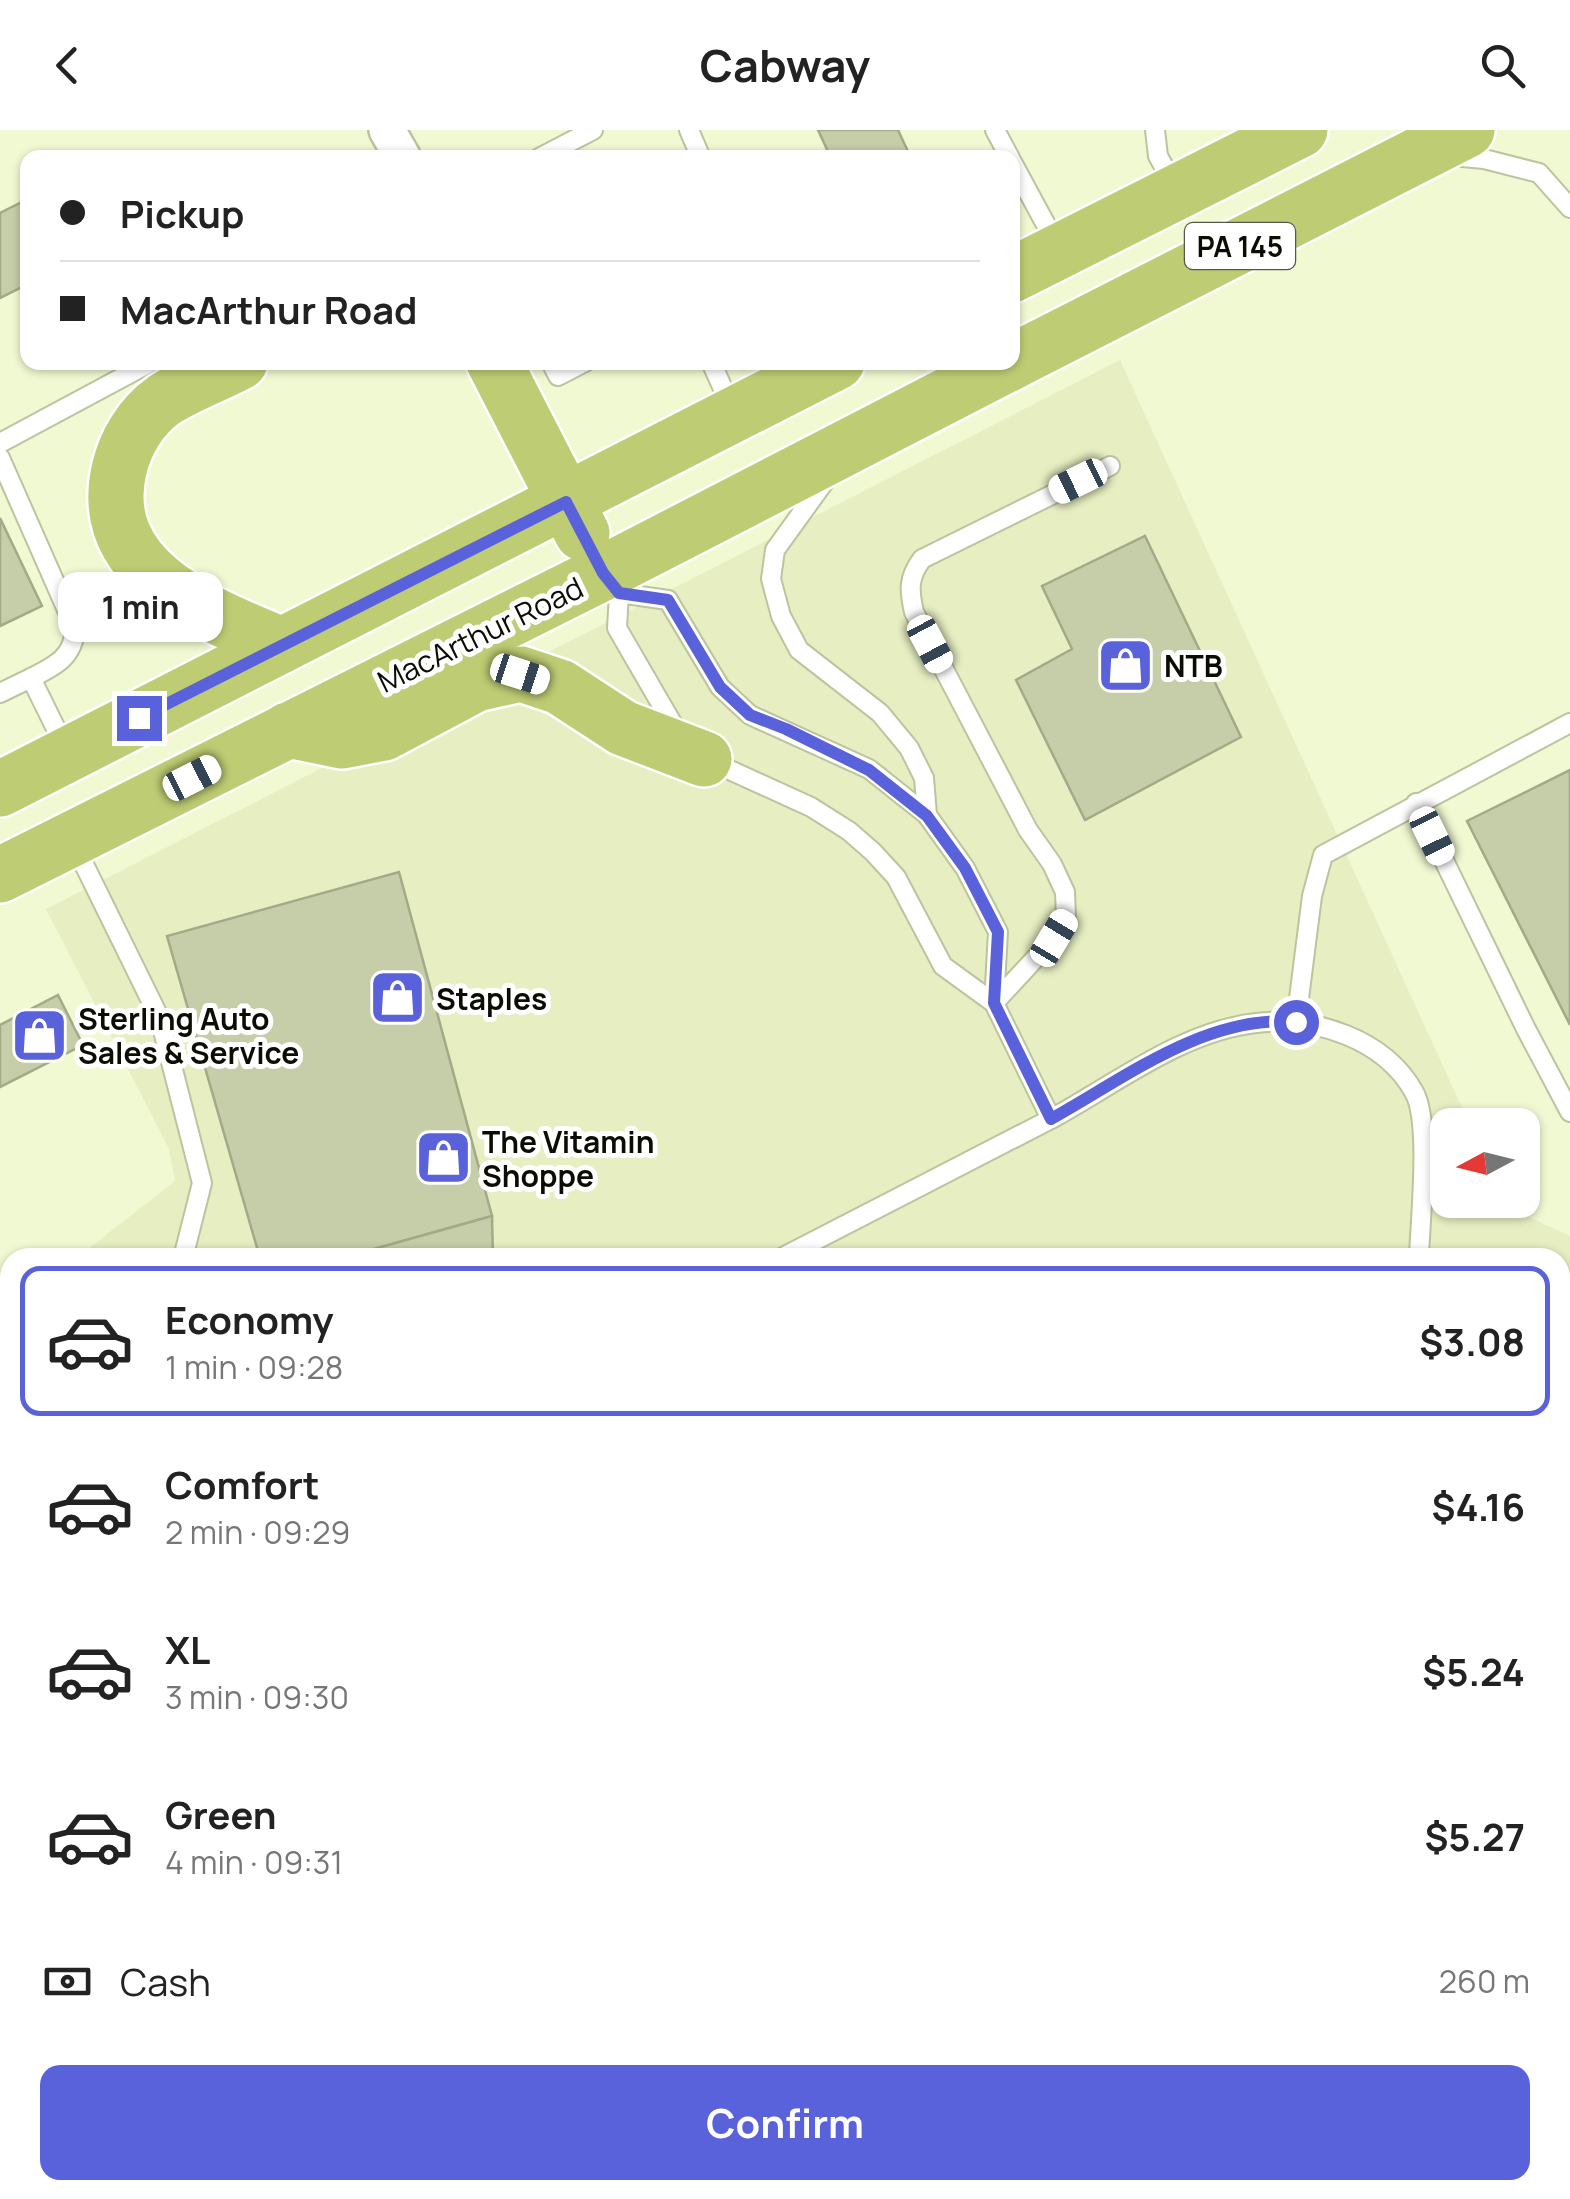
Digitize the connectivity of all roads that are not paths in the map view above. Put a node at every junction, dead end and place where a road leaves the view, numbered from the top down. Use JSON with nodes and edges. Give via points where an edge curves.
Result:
{"nodes":[{"id":1,"x":592,"y":130,"type":"edge"},
{"id":2,"x":1155,"y":130,"type":"edge"},
{"id":3,"x":1300,"y":130,"type":"edge"},
{"id":4,"x":1445,"y":142,"type":"edge"},
{"id":5,"x":554,"y":150,"type":"edge"},
{"id":6,"x":1020,"y":177,"type":"edge"},
{"id":7,"x":1178,"y":192,"type":"junction"},
{"id":8,"x":1570,"y":208,"type":"edge"},
{"id":9,"x":1060,"y":252,"type":"junction"},
{"id":10,"x":1020,"y":271,"type":"edge"},
{"id":11,"x":1020,"y":358,"type":"edge"},
{"id":12,"x":136,"y":370,"type":"edge"},
{"id":13,"x":224,"y":370,"type":"edge"},
{"id":14,"x":498,"y":370,"type":"edge"},
{"id":15,"x":715,"y":370,"type":"edge"},
{"id":16,"x":815,"y":370,"type":"edge"},
{"id":17,"x":996,"y":370,"type":"edge"},
{"id":18,"x":735,"y":416,"type":"junction"},
{"id":19,"x":0,"y":443,"type":"edge"},
{"id":20,"x":852,"y":444,"type":"junction"},
{"id":21,"x":0,"y":458,"type":"edge"},
{"id":22,"x":1110,"y":466,"type":"dead end"},
{"id":23,"x":566,"y":502,"type":"junction"},
{"id":24,"x":611,"y":583,"type":"junction"},
{"id":25,"x":282,"y":645,"type":"junction"},
{"id":26,"x":30,"y":678,"type":"junction"},
{"id":27,"x":0,"y":693,"type":"edge"},
{"id":28,"x":1570,"y":723,"type":"edge"},
{"id":29,"x":288,"y":730,"type":"junction"},
{"id":30,"x":68,"y":754,"type":"junction"},
{"id":31,"x":704,"y":758,"type":"junction"},
{"id":32,"x":0,"y":788,"type":"edge"},
{"id":33,"x":1416,"y":803,"type":"junction"},
{"id":34,"x":927,"y":816,"type":"junction"},
{"id":35,"x":72,"y":839,"type":"junction"},
{"id":36,"x":0,"y":875,"type":"edge"},
{"id":37,"x":994,"y":1003,"type":"junction"},
{"id":38,"x":1296,"y":1022,"type":"junction"},
{"id":39,"x":1570,"y":1112,"type":"edge"},
{"id":40,"x":1051,"y":1119,"type":"junction"},
{"id":41,"x":186,"y":1248,"type":"edge"},
{"id":42,"x":799,"y":1248,"type":"edge"},
{"id":43,"x":1419,"y":1248,"type":"edge"}],
"edges":[{"from":1,"to":5,"type":"lane"},
{"from":2,"to":7,"type":"lane","via":[[1158,156]]},
{"from":3,"to":7,"type":"highway","number":"PA 145"},
{"from":4,"to":8,"type":"lane","via":[[1539,173]]},
{"from":4,"to":11,"type":"highway","name":"MacArthur Road","number":"PA 145"},
{"from":6,"to":9,"type":"lane"},
{"from":7,"to":9,"type":"highway","number":"PA 145"},
{"from":9,"to":10,"type":"highway","number":"PA 145"},
{"from":12,"to":19,"type":"lane"},
{"from":13,"to":25,"type":"highway","via":[[164,401],[139,424],[122,454],[118,513],[128,542],[174,595]]},
{"from":14,"to":23,"type":"highway"},
{"from":15,"to":18,"type":"lane"},
{"from":16,"to":18,"type":"highway"},
{"from":17,"to":20,"type":"highway","name":"MacArthur Road","number":"PA 145"},
{"from":18,"to":23,"type":"highway"},
{"from":20,"to":24,"type":"highway","name":"MacArthur Road","number":"PA 145"},
{"from":20,"to":34,"type":"lane","via":[[775,550],[771,579],[799,650],[880,712],[909,748],[924,778]]},
{"from":21,"to":26,"type":"lane","via":[[75,628],[67,656]]},
{"from":22,"to":37,"type":"lane","via":[[922,559],[910,575],[914,612],[1065,892],[1066,919],[1054,938]]},
{"from":23,"to":24,"type":"highway"},
{"from":23,"to":25,"type":"highway"},
{"from":24,"to":29,"type":"highway","name":"MacArthur Road","number":"PA 145"},
{"from":24,"to":31,"type":"lane","via":[[618,628],[675,732]]},
{"from":24,"to":34,"type":"lane","via":[[668,600],[720,687],[750,715],[869,770]]},
{"from":25,"to":30,"type":"highway"},
{"from":26,"to":27,"type":"lane"},
{"from":26,"to":30,"type":"lane"},
{"from":28,"to":33,"type":"lane"},
{"from":29,"to":31,"type":"highway","via":[[342,741],[384,732],[476,684],[520,674],[560,687],[623,728]]},
{"from":29,"to":35,"type":"highway","name":"MacArthur Road","number":"PA 145"},
{"from":30,"to":32,"type":"highway"},
{"from":31,"to":37,"type":"lane","via":[[849,830],[896,877],[943,966]]},
{"from":33,"to":38,"type":"lane","via":[[1323,854]]},
{"from":33,"to":39,"type":"lane"},
{"from":34,"to":37,"type":"lane","via":[[965,868],[998,932]]},
{"from":35,"to":36,"type":"highway","name":"MacArthur Road","number":"PA 145"},
{"from":35,"to":41,"type":"lane","via":[[160,1019],[202,1183]]},
{"from":37,"to":40,"type":"lane"},
{"from":38,"to":40,"type":"lane","via":[[1212,1034]]},
{"from":38,"to":43,"type":"lane","via":[[1353,1038],[1392,1064],[1416,1093],[1422,1126]]},
{"from":40,"to":42,"type":"lane"}]}
